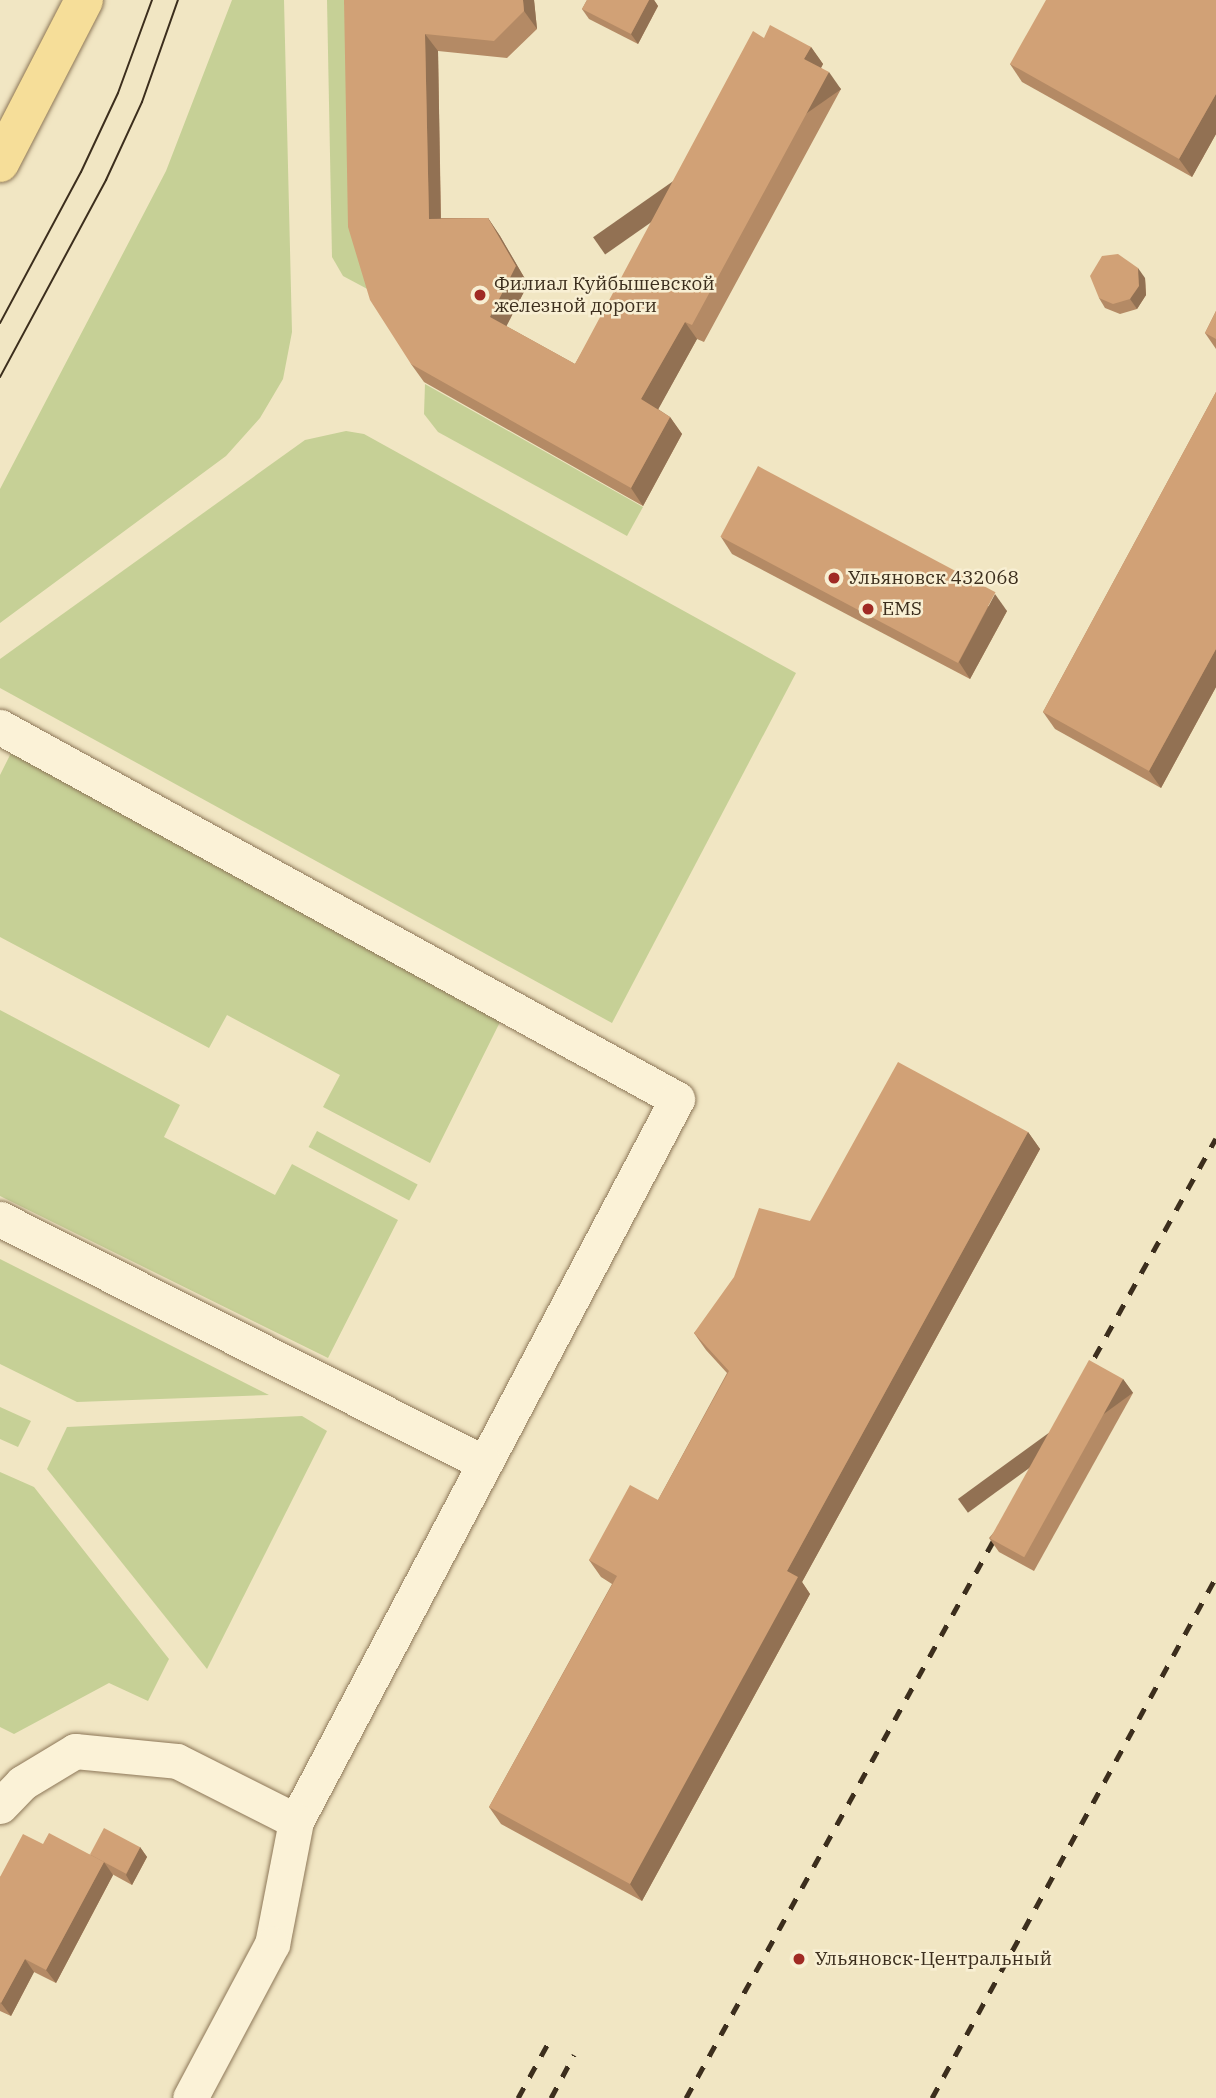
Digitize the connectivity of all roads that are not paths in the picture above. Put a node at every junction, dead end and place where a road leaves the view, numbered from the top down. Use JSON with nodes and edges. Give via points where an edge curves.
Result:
{"nodes":[{"id":1,"x":84,"y":0,"type":"edge"},
{"id":2,"x":0,"y":163,"type":"edge"},
{"id":3,"x":0,"y":727,"type":"edge"},
{"id":4,"x":0,"y":1219,"type":"edge"},
{"id":5,"x":484,"y":1463,"type":"junction"},
{"id":6,"x":0,"y":1806,"type":"edge"},
{"id":7,"x":296,"y":1821,"type":"junction"},
{"id":8,"x":190,"y":2098,"type":"edge"}],
"edges":[{"from":1,"to":2,"type":"main road"},
{"from":3,"to":5,"type":"street","via":[[677,1099]]},
{"from":4,"to":5,"type":"street"},
{"from":5,"to":7,"type":"street"},
{"from":6,"to":7,"type":"street","via":[[22,1783],[75,1752],[177,1761]]},
{"from":7,"to":8,"type":"street","via":[[272,1944]]}]}
